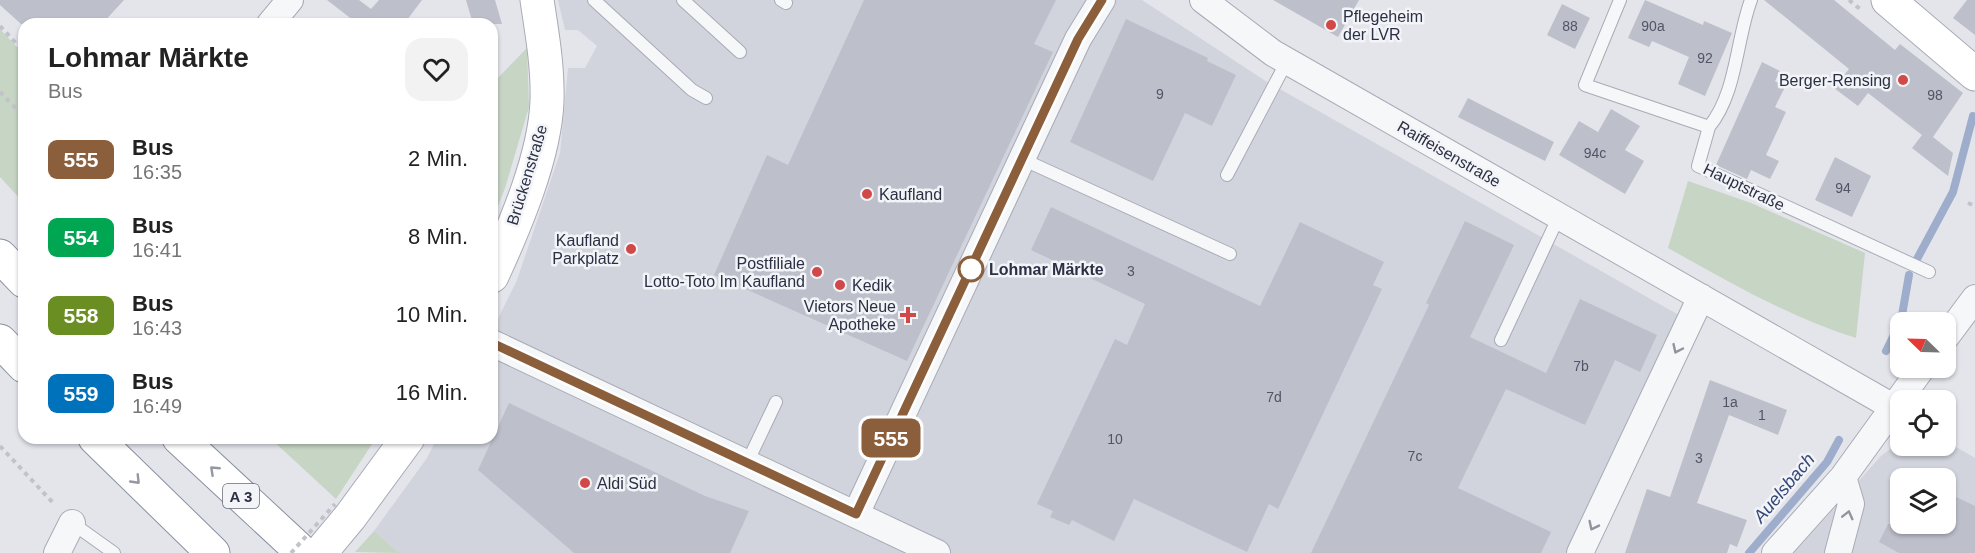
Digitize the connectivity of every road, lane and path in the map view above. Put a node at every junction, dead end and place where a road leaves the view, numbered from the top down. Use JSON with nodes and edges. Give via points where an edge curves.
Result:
{"nodes":[{"id":1,"x":290,"y":0,"type":"edge"},
{"id":2,"x":537,"y":0,"type":"edge"},
{"id":3,"x":594,"y":0,"type":"edge"},
{"id":4,"x":683,"y":0,"type":"edge"},
{"id":5,"x":1102,"y":0,"type":"edge"},
{"id":6,"x":1203,"y":0,"type":"edge"},
{"id":7,"x":1620,"y":0,"type":"edge"},
{"id":8,"x":1751,"y":0,"type":"edge"},
{"id":9,"x":1891,"y":1,"type":"edge"},
{"id":10,"x":275,"y":18,"type":"edge"},
{"id":11,"x":0,"y":27,"type":"edge"},
{"id":12,"x":18,"y":46,"type":"edge"},
{"id":13,"x":740,"y":52,"type":"dead end"},
{"id":14,"x":1287,"y":61,"type":"junction"},
{"id":15,"x":1975,"y":74,"type":"edge"},
{"id":16,"x":0,"y":92,"type":"edge"},
{"id":17,"x":706,"y":98,"type":"dead end"},
{"id":18,"x":18,"y":111,"type":"edge"},
{"id":19,"x":1708,"y":127,"type":"junction"},
{"id":20,"x":1022,"y":159,"type":"junction"},
{"id":21,"x":1227,"y":175,"type":"dead end"},
{"id":22,"x":1968,"y":204,"type":"dead end"},
{"id":23,"x":1975,"y":206,"type":"edge"},
{"id":24,"x":1559,"y":216,"type":"junction"},
{"id":25,"x":1230,"y":254,"type":"dead end"},
{"id":26,"x":0,"y":256,"type":"edge"},
{"id":27,"x":498,"y":261,"type":"edge"},
{"id":28,"x":1929,"y":273,"type":"dead end"},
{"id":29,"x":18,"y":275,"type":"edge"},
{"id":30,"x":1701,"y":297,"type":"junction"},
{"id":31,"x":1975,"y":298,"type":"edge"},
{"id":32,"x":1956,"y":324,"type":"edge"},
{"id":33,"x":1501,"y":340,"type":"dead end"},
{"id":34,"x":0,"y":341,"type":"edge"},
{"id":35,"x":498,"y":347,"type":"edge"},
{"id":36,"x":18,"y":360,"type":"edge"},
{"id":37,"x":1915,"y":378,"type":"edge"},
{"id":38,"x":1906,"y":390,"type":"edge"},
{"id":39,"x":776,"y":402,"type":"dead end"},
{"id":40,"x":1890,"y":405,"type":"edge"},
{"id":41,"x":1890,"y":411,"type":"edge"},
{"id":42,"x":101,"y":444,"type":"edge"},
{"id":43,"x":185,"y":444,"type":"edge"},
{"id":44,"x":403,"y":444,"type":"edge"},
{"id":45,"x":0,"y":446,"type":"edge"},
{"id":46,"x":747,"y":462,"type":"junction"},
{"id":47,"x":1843,"y":477,"type":"junction"},
{"id":48,"x":343,"y":510,"type":"junction"},
{"id":49,"x":856,"y":514,"type":"junction"},
{"id":50,"x":72,"y":523,"type":"junction"},
{"id":51,"x":57,"y":553,"type":"edge"},
{"id":52,"x":114,"y":553,"type":"edge"},
{"id":53,"x":213,"y":553,"type":"edge"},
{"id":54,"x":291,"y":553,"type":"edge"},
{"id":55,"x":303,"y":553,"type":"edge"},
{"id":56,"x":320,"y":553,"type":"edge"},
{"id":57,"x":937,"y":553,"type":"edge"},
{"id":58,"x":1580,"y":553,"type":"edge"},
{"id":59,"x":1775,"y":553,"type":"edge"},
{"id":60,"x":1839,"y":553,"type":"edge"}],
"edges":[{"from":1,"to":10,"type":"street"},
{"from":2,"to":27,"type":"main road","name":"Brückenstraße","via":[[547,103],[525,195]]},
{"from":3,"to":17,"type":"lane","via":[[692,90]]},
{"from":4,"to":13,"type":"lane"},
{"from":5,"to":20,"type":"street","via":[[1078,39]]},
{"from":6,"to":14,"type":"street","name":"Raiffeisenstraße"},
{"from":7,"to":19,"type":"lane","via":[[1585,85]]},
{"from":8,"to":19,"type":"lane","via":[[1728,90]]},
{"from":9,"to":15,"type":"main road"},
{"from":11,"to":12,"type":"path"},
{"from":14,"to":21,"type":"lane"},
{"from":14,"to":24,"type":"street","name":"Raiffeisenstraße"},
{"from":16,"to":18,"type":"path"},
{"from":19,"to":28,"type":"lane","name":"Hauptstraße","via":[[1698,166]]},
{"from":20,"to":25,"type":"lane"},
{"from":20,"to":49,"type":"street"},
{"from":22,"to":23,"type":"path"},
{"from":24,"to":30,"type":"street","name":"Raiffeisenstraße"},
{"from":24,"to":33,"type":"lane"},
{"from":26,"to":29,"type":"main road"},
{"from":30,"to":40,"type":"street","name":"Raiffeisenstraße"},
{"from":30,"to":58,"type":"street","one_way":true},
{"from":31,"to":32,"type":"street"},
{"from":34,"to":36,"type":"main road"},
{"from":35,"to":46,"type":"street"},
{"from":37,"to":38,"type":"street"},
{"from":39,"to":46,"type":"lane"},
{"from":41,"to":47,"type":"street"},
{"from":42,"to":53,"type":"main road","one_way":true},
{"from":55,"to":43,"type":"main road","number":"A 3","one_way":true},
{"from":44,"to":48,"type":"main road"},
{"from":45,"to":50,"type":"path"},
{"from":46,"to":49,"type":"street"},
{"from":47,"to":59,"type":"street"},
{"from":60,"to":47,"type":"street","one_way":true,"via":[[1851,504]]},
{"from":48,"to":54,"type":"path","bridge":true},
{"from":48,"to":56,"type":"main road"},
{"from":49,"to":57,"type":"street"},
{"from":50,"to":51,"type":"street"},
{"from":50,"to":52,"type":"lane"}]}
